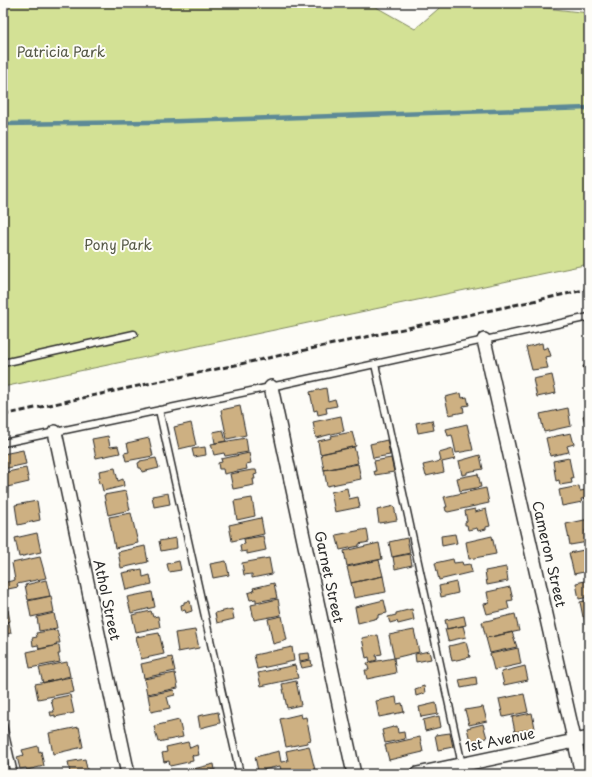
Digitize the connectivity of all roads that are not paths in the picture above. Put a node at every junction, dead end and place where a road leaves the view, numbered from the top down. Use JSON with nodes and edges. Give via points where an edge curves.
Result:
{"nodes":[{"id":1,"x":589,"y":317,"type":"edge"},
{"id":2,"x":134,"y":334,"type":"dead end"},
{"id":3,"x":484,"y":340,"type":"junction"},
{"id":4,"x":3,"y":363,"type":"edge"},
{"id":5,"x":375,"y":364,"type":"junction"},
{"id":6,"x":272,"y":387,"type":"junction"},
{"id":7,"x":159,"y":410,"type":"junction"},
{"id":8,"x":54,"y":432,"type":"junction"},
{"id":9,"x":3,"y":443,"type":"edge"},
{"id":10,"x":3,"y":725,"type":"edge"},
{"id":11,"x":589,"y":738,"type":"edge"},
{"id":12,"x":575,"y":741,"type":"junction"},
{"id":13,"x":463,"y":769,"type":"edge"},
{"id":14,"x":14,"y":774,"type":"edge"},
{"id":15,"x":128,"y":774,"type":"edge"},
{"id":16,"x":240,"y":774,"type":"edge"},
{"id":17,"x":354,"y":774,"type":"edge"},
{"id":18,"x":417,"y":774,"type":"edge"},
{"id":19,"x":582,"y":774,"type":"edge"}],
"edges":[{"from":1,"to":3,"type":"lane"},
{"from":2,"to":4,"type":"lane"},
{"from":3,"to":5,"type":"lane"},
{"from":3,"to":12,"type":"street","name":"Cameron Street"},
{"from":5,"to":6,"type":"lane"},
{"from":5,"to":13,"type":"lane"},
{"from":6,"to":7,"type":"lane"},
{"from":6,"to":17,"type":"street","name":"Garnet Street"},
{"from":7,"to":8,"type":"lane"},
{"from":7,"to":16,"type":"lane"},
{"from":8,"to":9,"type":"lane"},
{"from":8,"to":15,"type":"street","name":"Athol Street"},
{"from":10,"to":14,"type":"lane"},
{"from":11,"to":12,"type":"street","name":"1st Avenue"},
{"from":12,"to":13,"type":"street","name":"1st Avenue"},
{"from":12,"to":19,"type":"street","name":"Cameron Street"},
{"from":13,"to":18,"type":"street","name":"1st Avenue"}]}
